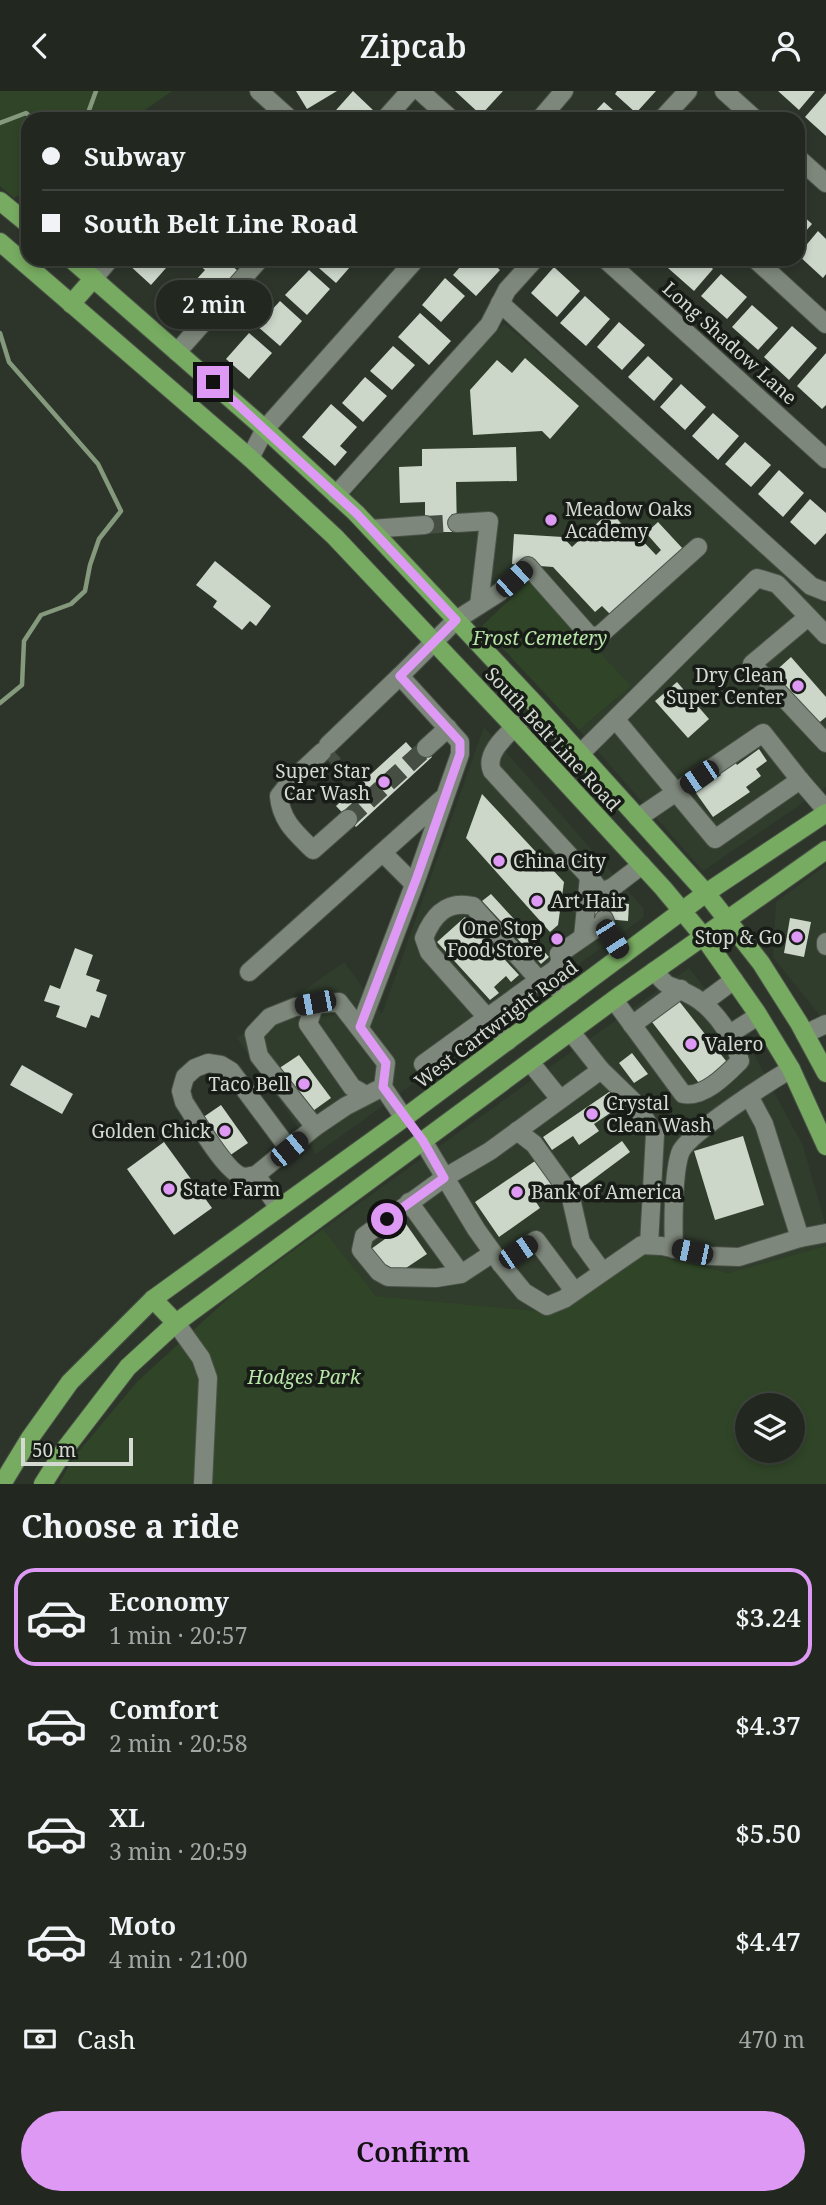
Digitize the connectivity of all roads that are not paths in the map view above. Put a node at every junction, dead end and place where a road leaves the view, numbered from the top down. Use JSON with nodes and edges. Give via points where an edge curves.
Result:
{"nodes":[{"id":1,"x":259,"y":91,"type":"edge"},
{"id":2,"x":410,"y":91,"type":"edge"},
{"id":3,"x":420,"y":91,"type":"edge"},
{"id":4,"x":564,"y":91,"type":"edge"},
{"id":5,"x":688,"y":91,"type":"edge"},
{"id":6,"x":724,"y":91,"type":"edge"},
{"id":7,"x":282,"y":112,"type":"edge"},
{"id":8,"x":391,"y":112,"type":"edge"},
{"id":9,"x":443,"y":112,"type":"edge"},
{"id":10,"x":546,"y":112,"type":"edge"},
{"id":11,"x":668,"y":112,"type":"edge"},
{"id":12,"x":747,"y":112,"type":"edge"},
{"id":13,"x":805,"y":164,"type":"edge"},
{"id":14,"x":826,"y":183,"type":"edge"},
{"id":15,"x":0,"y":201,"type":"edge"},
{"id":16,"x":21,"y":218,"type":"edge"},
{"id":17,"x":0,"y":242,"type":"edge"},
{"id":18,"x":21,"y":260,"type":"edge"},
{"id":19,"x":27,"y":266,"type":"edge"},
{"id":20,"x":79,"y":266,"type":"edge"},
{"id":21,"x":104,"y":266,"type":"edge"},
{"id":22,"x":254,"y":266,"type":"edge"},
{"id":23,"x":409,"y":266,"type":"edge"},
{"id":24,"x":529,"y":266,"type":"edge"},
{"id":25,"x":613,"y":266,"type":"edge"},
{"id":26,"x":763,"y":266,"type":"edge"},
{"id":27,"x":94,"y":278,"type":"junction"},
{"id":28,"x":500,"y":303,"type":"junction"},
{"id":29,"x":71,"y":304,"type":"junction"},
{"id":30,"x":826,"y":324,"type":"edge"},
{"id":31,"x":177,"y":352,"type":"junction"},
{"id":32,"x":265,"y":429,"type":"junction"},
{"id":33,"x":250,"y":458,"type":"junction"},
{"id":34,"x":826,"y":459,"type":"edge"},
{"id":35,"x":337,"y":495,"type":"junction"},
{"id":36,"x":457,"y":523,"type":"tunnel mouth"},
{"id":37,"x":425,"y":525,"type":"tunnel mouth"},
{"id":38,"x":371,"y":529,"type":"junction"},
{"id":39,"x":698,"y":547,"type":"dead end"},
{"id":40,"x":826,"y":592,"type":"edge"},
{"id":41,"x":479,"y":605,"type":"junction"},
{"id":42,"x":808,"y":617,"type":"junction"},
{"id":43,"x":456,"y":620,"type":"junction"},
{"id":44,"x":826,"y":635,"type":"edge"},
{"id":45,"x":433,"y":642,"type":"junction"},
{"id":46,"x":400,"y":676,"type":"junction"},
{"id":47,"x":616,"y":720,"type":"junction"},
{"id":48,"x":517,"y":725,"type":"junction"},
{"id":49,"x":448,"y":729,"type":"junction"},
{"id":50,"x":826,"y":743,"type":"edge"},
{"id":51,"x":426,"y":748,"type":"tunnel mouth"},
{"id":52,"x":580,"y":754,"type":"junction"},
{"id":53,"x":800,"y":780,"type":"junction"},
{"id":54,"x":677,"y":792,"type":"junction"},
{"id":55,"x":445,"y":797,"type":"junction"},
{"id":56,"x":826,"y":812,"type":"edge"},
{"id":57,"x":638,"y":818,"type":"junction"},
{"id":58,"x":348,"y":819,"type":"tunnel mouth"},
{"id":59,"x":826,"y":850,"type":"edge"},
{"id":60,"x":383,"y":852,"type":"junction"},
{"id":61,"x":642,"y":866,"type":"junction"},
{"id":62,"x":589,"y":877,"type":"junction"},
{"id":63,"x":414,"y":884,"type":"junction"},
{"id":64,"x":706,"y":893,"type":"junction"},
{"id":65,"x":603,"y":909,"type":"junction"},
{"id":66,"x":682,"y":911,"type":"junction"},
{"id":67,"x":726,"y":919,"type":"junction"},
{"id":68,"x":703,"y":936,"type":"junction"},
{"id":69,"x":583,"y":937,"type":"junction"},
{"id":70,"x":623,"y":955,"type":"junction"},
{"id":71,"x":654,"y":971,"type":"junction"},
{"id":72,"x":250,"y":972,"type":"dead end"},
{"id":73,"x":539,"y":980,"type":"junction"},
{"id":74,"x":734,"y":980,"type":"junction"},
{"id":75,"x":681,"y":989,"type":"junction"},
{"id":76,"x":571,"y":994,"type":"junction"},
{"id":77,"x":614,"y":1000,"type":"junction"},
{"id":78,"x":315,"y":1003,"type":"junction"},
{"id":79,"x":703,"y":1003,"type":"junction"},
{"id":80,"x":758,"y":1016,"type":"junction"},
{"id":81,"x":488,"y":1017,"type":"junction"},
{"id":82,"x":826,"y":1024,"type":"edge"},
{"id":83,"x":632,"y":1025,"type":"junction"},
{"id":84,"x":360,"y":1027,"type":"junction"},
{"id":85,"x":571,"y":1032,"type":"junction"},
{"id":86,"x":805,"y":1034,"type":"junction"},
{"id":87,"x":728,"y":1035,"type":"junction"},
{"id":88,"x":508,"y":1041,"type":"junction"},
{"id":89,"x":530,"y":1062,"type":"junction"},
{"id":90,"x":423,"y":1064,"type":"dead end"},
{"id":91,"x":791,"y":1069,"type":"junction"},
{"id":92,"x":601,"y":1070,"type":"junction"},
{"id":93,"x":826,"y":1073,"type":"edge"},
{"id":94,"x":383,"y":1087,"type":"junction"},
{"id":95,"x":366,"y":1095,"type":"junction"},
{"id":96,"x":749,"y":1096,"type":"junction"},
{"id":97,"x":561,"y":1099,"type":"junction"},
{"id":98,"x":404,"y":1118,"type":"junction"},
{"id":99,"x":315,"y":1127,"type":"junction"},
{"id":100,"x":517,"y":1131,"type":"junction"},
{"id":101,"x":423,"y":1141,"type":"junction"},
{"id":102,"x":826,"y":1146,"type":"edge"},
{"id":103,"x":289,"y":1149,"type":"junction"},
{"id":104,"x":256,"y":1175,"type":"junction"},
{"id":105,"x":444,"y":1178,"type":"junction"},
{"id":106,"x":410,"y":1202,"type":"junction"},
{"id":107,"x":279,"y":1208,"type":"junction"},
{"id":108,"x":826,"y":1233,"type":"edge"},
{"id":109,"x":800,"y":1238,"type":"junction"},
{"id":110,"x":649,"y":1245,"type":"junction"},
{"id":111,"x":674,"y":1248,"type":"junction"},
{"id":112,"x":497,"y":1258,"type":"junction"},
{"id":113,"x":602,"y":1271,"type":"junction"},
{"id":114,"x":461,"y":1274,"type":"junction"},
{"id":115,"x":569,"y":1284,"type":"dead end"},
{"id":116,"x":153,"y":1299,"type":"junction"},
{"id":117,"x":176,"y":1323,"type":"junction"},
{"id":118,"x":2,"y":1484,"type":"edge"},
{"id":119,"x":43,"y":1484,"type":"edge"},
{"id":120,"x":203,"y":1484,"type":"edge"}],
"edges":[{"from":1,"to":7,"type":"street"},
{"from":2,"to":8,"type":"street"},
{"from":3,"to":9,"type":"street"},
{"from":4,"to":10,"type":"street"},
{"from":5,"to":11,"type":"street"},
{"from":6,"to":12,"type":"street"},
{"from":13,"to":14,"type":"street"},
{"from":15,"to":16,"type":"main road"},
{"from":17,"to":18,"type":"main road","name":"South Belt Line Road"},
{"from":19,"to":29,"type":"main road","name":"South Belt Line Road"},
{"from":20,"to":27,"type":"main road","name":"South Belt Line Road"},
{"from":21,"to":27,"type":"street"},
{"from":22,"to":31,"type":"street"},
{"from":23,"to":32,"type":"street"},
{"from":24,"to":28,"type":"street"},
{"from":25,"to":34,"type":"street","name":"Long Shadow Lane"},
{"from":26,"to":30,"type":"street"},
{"from":27,"to":29,"type":"main road"},
{"from":27,"to":31,"type":"main road","name":"South Belt Line Road"},
{"from":28,"to":35,"type":"street","via":[[489,325]]},
{"from":28,"to":40,"type":"street","via":[[811,586]]},
{"from":29,"to":33,"type":"main road","name":"South Belt Line Road"},
{"from":31,"to":32,"type":"main road","name":"South Belt Line Road"},
{"from":32,"to":33,"type":"street"},
{"from":32,"to":35,"type":"main road","name":"South Belt Line Road"},
{"from":33,"to":45,"type":"main road","name":"South Belt Line Road","via":[[334,537]]},
{"from":35,"to":38,"type":"main road","name":"South Belt Line Road"},
{"from":36,"to":41,"type":"street","via":[[489,521]]},
{"from":37,"to":38,"type":"street"},
{"from":38,"to":43,"type":"main road","name":"South Belt Line Road"},
{"from":39,"to":41,"type":"street","via":[[595,636],[589,635],[528,566]]},
{"from":41,"to":43,"type":"street"},
{"from":42,"to":44,"type":"street"},
{"from":42,"to":47,"type":"street","via":[[778,584],[757,578]]},
{"from":42,"to":50,"type":"street","via":[[752,664]]},
{"from":43,"to":45,"type":"street"},
{"from":43,"to":52,"type":"main road","name":"South Belt Line Road"},
{"from":45,"to":46,"type":"street"},
{"from":45,"to":48,"type":"main road","name":"South Belt Line Road"},
{"from":46,"to":49,"type":"street"},
{"from":46,"to":58,"type":"street","via":[[342,732],[340,747],[326,750],[279,796],[287,824],[313,851]]},
{"from":47,"to":52,"type":"street"},
{"from":47,"to":54,"type":"street"},
{"from":48,"to":52,"type":"main road","via":[[558,761],[571,761]]},
{"from":48,"to":61,"type":"main road","name":"South Belt Line Road"},
{"from":48,"to":62,"type":"street","via":[[493,752],[489,765]]},
{"from":49,"to":51,"type":"street"},
{"from":49,"to":55,"type":"street","via":[[460,742],[460,754]]},
{"from":52,"to":57,"type":"main road","name":"South Belt Line Road"},
{"from":53,"to":54,"type":"street","via":[[715,839]]},
{"from":53,"to":54,"type":"street","via":[[763,733]]},
{"from":53,"to":56,"type":"street"},
{"from":54,"to":57,"type":"street"},
{"from":55,"to":60,"type":"street"},
{"from":55,"to":63,"type":"street"},
{"from":56,"to":64,"type":"main road","name":"West Cartwright Road"},
{"from":57,"to":64,"type":"main road","name":"South Belt Line Road"},
{"from":59,"to":67,"type":"main road"},
{"from":60,"to":63,"type":"street"},
{"from":60,"to":72,"type":"street"},
{"from":61,"to":65,"type":"street","via":[[613,887]]},
{"from":61,"to":66,"type":"main road","name":"South Belt Line Road"},
{"from":62,"to":65,"type":"street"},
{"from":62,"to":69,"type":"street"},
{"from":63,"to":84,"type":"street"},
{"from":64,"to":66,"type":"main road","name":"West Cartwright Road"},
{"from":64,"to":67,"type":"main road","name":"South Belt Line Road"},
{"from":65,"to":69,"type":"street"},
{"from":65,"to":70,"type":"street","via":[[607,929]]},
{"from":66,"to":68,"type":"main road","name":"South Belt Line Road"},
{"from":66,"to":70,"type":"main road","name":"West Cartwright Road"},
{"from":67,"to":68,"type":"main road"},
{"from":67,"to":86,"type":"main road","name":"South Belt Line Road","via":[[761,963]]},
{"from":68,"to":71,"type":"main road"},
{"from":68,"to":74,"type":"main road","name":"South Belt Line Road"},
{"from":69,"to":73,"type":"street","via":[[559,954],[559,966]]},
{"from":70,"to":76,"type":"main road","name":"West Cartwright Road"},
{"from":71,"to":75,"type":"street","via":[[668,986]]},
{"from":71,"to":77,"type":"main road"},
{"from":73,"to":76,"type":"street"},
{"from":73,"to":81,"type":"street"},
{"from":73,"to":81,"type":"street","via":[[472,906],[460,903],[446,908],[428,926],[424,938],[429,952]]},
{"from":74,"to":79,"type":"street"},
{"from":74,"to":80,"type":"main road","name":"South Belt Line Road"},
{"from":75,"to":79,"type":"street"},
{"from":75,"to":83,"type":"street"},
{"from":76,"to":88,"type":"main road","name":"West Cartwright Road"},
{"from":77,"to":83,"type":"street"},
{"from":77,"to":85,"type":"main road"},
{"from":78,"to":84,"type":"street","via":[[339,1002]]},
{"from":78,"to":95,"type":"street","via":[[307,1024],[352,1087]]},
{"from":78,"to":99,"type":"street","via":[[270,1017],[254,1034],[259,1056]]},
{"from":79,"to":87,"type":"street"},
{"from":80,"to":87,"type":"street"},
{"from":80,"to":91,"type":"main road","name":"South Belt Line Road"},
{"from":81,"to":88,"type":"street"},
{"from":81,"to":90,"type":"street"},
{"from":82,"to":86,"type":"street"},
{"from":83,"to":87,"type":"street","via":[[677,1088],[688,1095],[699,1093],[740,1061]]},
{"from":84,"to":94,"type":"street","via":[[386,1063]]},
{"from":85,"to":89,"type":"main road"},
{"from":85,"to":92,"type":"street"},
{"from":86,"to":93,"type":"main road","name":"South Belt Line Road"},
{"from":88,"to":98,"type":"main road","name":"West Cartwright Road"},
{"from":89,"to":97,"type":"street"},
{"from":89,"to":101,"type":"main road"},
{"from":91,"to":96,"type":"street"},
{"from":91,"to":102,"type":"main road","name":"South Belt Line Road"},
{"from":92,"to":97,"type":"street"},
{"from":92,"to":110,"type":"street","via":[[633,1101],[655,1134]]},
{"from":94,"to":95,"type":"street"},
{"from":94,"to":98,"type":"street"},
{"from":95,"to":99,"type":"street"},
{"from":96,"to":109,"type":"street","via":[[764,1124]]},
{"from":96,"to":111,"type":"street","via":[[683,1147],[676,1165]]},
{"from":97,"to":100,"type":"street"},
{"from":98,"to":101,"type":"main road"},
{"from":98,"to":107,"type":"main road","name":"West Cartwright Road"},
{"from":99,"to":103,"type":"street"},
{"from":100,"to":105,"type":"street"},
{"from":100,"to":113,"type":"street","via":[[534,1144],[570,1194],[581,1242]]},
{"from":101,"to":105,"type":"street"},
{"from":101,"to":117,"type":"main road"},
{"from":103,"to":104,"type":"street"},
{"from":103,"to":104,"type":"street","via":[[231,1071],[208,1063],[195,1068],[185,1077],[184,1102],[233,1171],[245,1177]]},
{"from":104,"to":107,"type":"street"},
{"from":105,"to":106,"type":"street"},
{"from":105,"to":112,"type":"street"},
{"from":106,"to":114,"type":"street"},
{"from":106,"to":114,"type":"street","via":[[365,1236],[361,1250],[388,1277]]},
{"from":107,"to":116,"type":"main road","name":"West Cartwright Road"},
{"from":108,"to":109,"type":"street"},
{"from":109,"to":111,"type":"street","via":[[739,1257]]},
{"from":110,"to":111,"type":"street"},
{"from":110,"to":113,"type":"street"},
{"from":112,"to":113,"type":"street","via":[[524,1293],[547,1306]]},
{"from":112,"to":114,"type":"street"},
{"from":112,"to":115,"type":"street","via":[[536,1240]]},
{"from":116,"to":117,"type":"main road"},
{"from":116,"to":118,"type":"main road","name":"West Cartwright Road","via":[[70,1382]]},
{"from":117,"to":119,"type":"main road","via":[[128,1367]]},
{"from":117,"to":120,"type":"street","via":[[201,1358],[208,1378]]}]}
